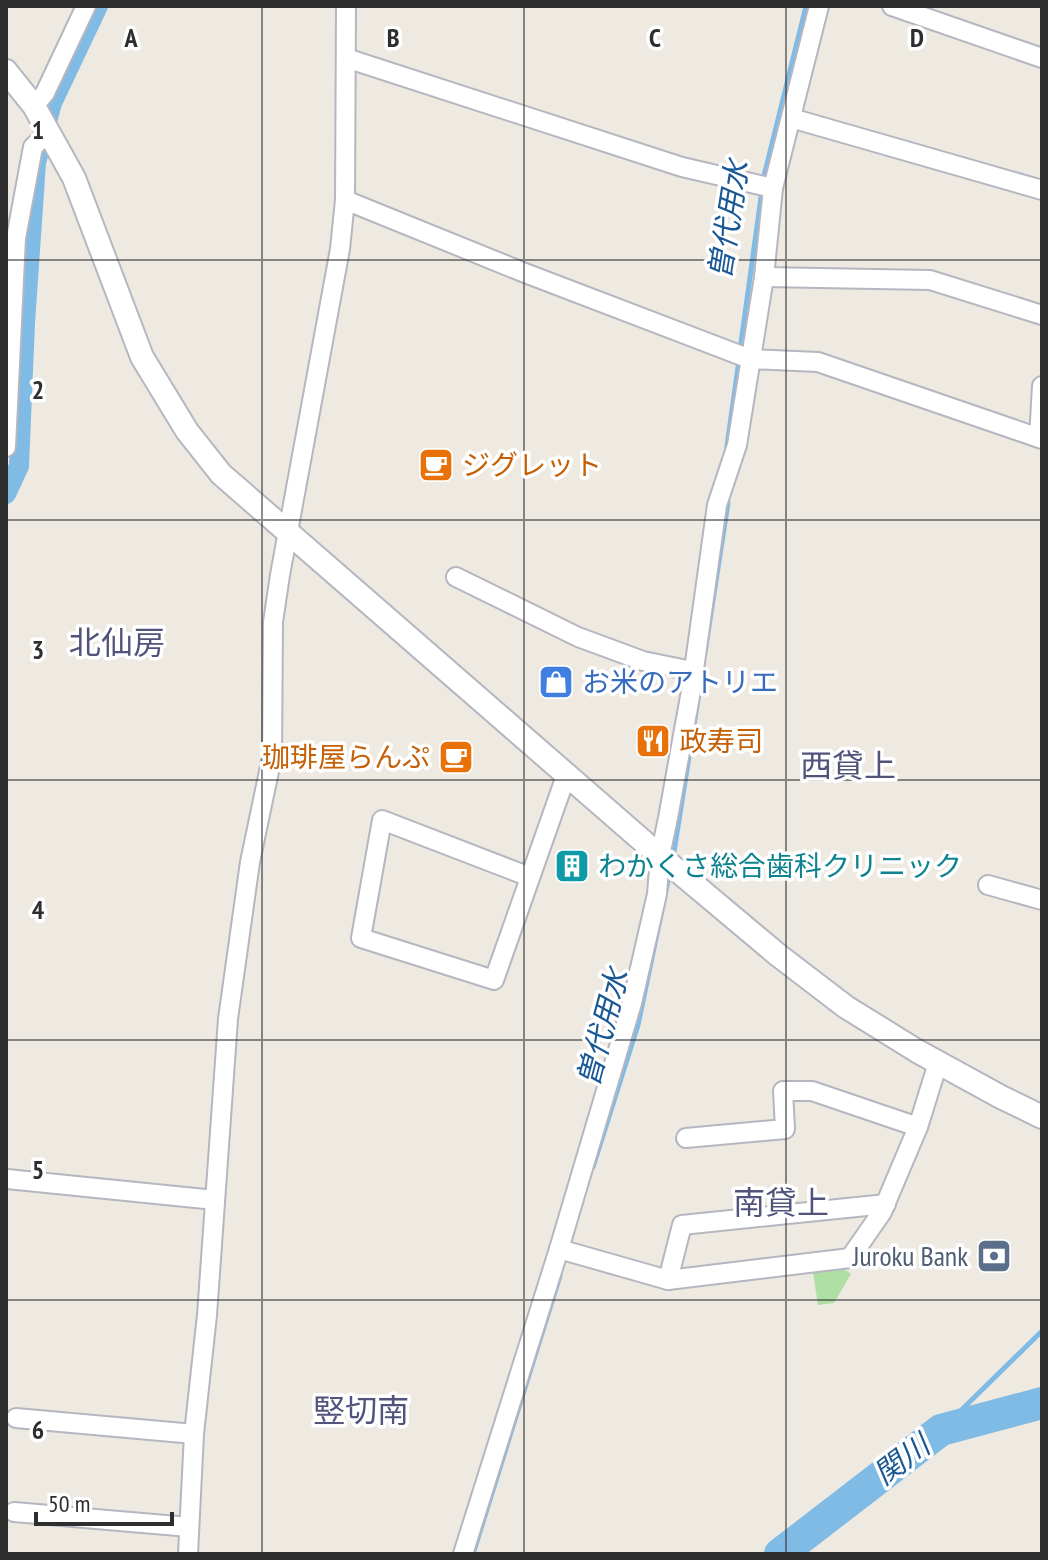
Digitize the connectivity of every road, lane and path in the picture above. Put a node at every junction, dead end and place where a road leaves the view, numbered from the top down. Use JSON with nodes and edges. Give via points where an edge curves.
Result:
{"nodes":[{"id":1,"x":86,"y":6,"type":"edge"},
{"id":2,"x":346,"y":6,"type":"edge"},
{"id":3,"x":819,"y":6,"type":"edge"},
{"id":4,"x":892,"y":6,"type":"edge"},
{"id":5,"x":346,"y":58,"type":"junction"},
{"id":6,"x":1042,"y":58,"type":"edge"},
{"id":7,"x":6,"y":71,"type":"edge"},
{"id":8,"x":34,"y":106,"type":"junction"},
{"id":9,"x":791,"y":118,"type":"junction"},
{"id":10,"x":49,"y":132,"type":"junction"},
{"id":11,"x":773,"y":188,"type":"junction"},
{"id":12,"x":1042,"y":190,"type":"edge"},
{"id":13,"x":345,"y":200,"type":"junction"},
{"id":14,"x":764,"y":277,"type":"junction"},
{"id":15,"x":1042,"y":315,"type":"edge"},
{"id":16,"x":750,"y":359,"type":"junction"},
{"id":17,"x":1042,"y":386,"type":"edge"},
{"id":18,"x":1040,"y":439,"type":"edge"},
{"id":19,"x":6,"y":447,"type":"edge"},
{"id":20,"x":289,"y":533,"type":"junction"},
{"id":21,"x":456,"y":577,"type":"dead end"},
{"id":22,"x":692,"y":671,"type":"junction"},
{"id":23,"x":567,"y":773,"type":"junction"},
{"id":24,"x":660,"y":856,"type":"junction"},
{"id":25,"x":530,"y":877,"type":"junction"},
{"id":26,"x":988,"y":885,"type":"dead end"},
{"id":27,"x":1042,"y":900,"type":"edge"},
{"id":28,"x":938,"y":1063,"type":"junction"},
{"id":29,"x":1042,"y":1117,"type":"edge"},
{"id":30,"x":918,"y":1127,"type":"junction"},
{"id":31,"x":686,"y":1138,"type":"dead end"},
{"id":32,"x":7,"y":1179,"type":"edge"},
{"id":33,"x":215,"y":1200,"type":"junction"},
{"id":34,"x":886,"y":1204,"type":"junction"},
{"id":35,"x":559,"y":1249,"type":"junction"},
{"id":36,"x":668,"y":1280,"type":"junction"},
{"id":37,"x":16,"y":1418,"type":"dead end"},
{"id":38,"x":194,"y":1434,"type":"junction"},
{"id":39,"x":14,"y":1512,"type":"dead end"},
{"id":40,"x":189,"y":1527,"type":"junction"},
{"id":41,"x":188,"y":1554,"type":"edge"},
{"id":42,"x":463,"y":1554,"type":"edge"}],
"edges":[{"from":1,"to":8,"type":"street"},
{"from":2,"to":5,"type":"street"},
{"from":3,"to":9,"type":"street"},
{"from":4,"to":6,"type":"street"},
{"from":5,"to":11,"type":"street","via":[[682,167]]},
{"from":5,"to":13,"type":"street"},
{"from":7,"to":8,"type":"street"},
{"from":8,"to":10,"type":"street"},
{"from":9,"to":11,"type":"street"},
{"from":9,"to":12,"type":"street"},
{"from":10,"to":19,"type":"street","via":[[33,147],[16,238]]},
{"from":10,"to":20,"type":"street","via":[[74,178],[142,357],[187,431],[221,474]]},
{"from":11,"to":14,"type":"street"},
{"from":13,"to":16,"type":"street"},
{"from":13,"to":20,"type":"street"},
{"from":14,"to":15,"type":"street","via":[[930,280]]},
{"from":14,"to":16,"type":"street"},
{"from":16,"to":18,"type":"street","via":[[818,362]]},
{"from":16,"to":22,"type":"street","via":[[737,445],[717,505]]},
{"from":17,"to":18,"type":"street"},
{"from":20,"to":23,"type":"street"},
{"from":20,"to":33,"type":"street","via":[[273,622],[272,757],[250,862],[228,1019]]},
{"from":21,"to":22,"type":"street","via":[[578,637],[643,661]]},
{"from":22,"to":24,"type":"street"},
{"from":23,"to":24,"type":"street"},
{"from":23,"to":25,"type":"street"},
{"from":24,"to":28,"type":"street","via":[[846,1007]]},
{"from":24,"to":35,"type":"street","via":[[657,894],[632,1003]]},
{"from":25,"to":25,"type":"street","via":[[494,980],[361,938],[382,820]]},
{"from":26,"to":27,"type":"street"},
{"from":28,"to":29,"type":"street"},
{"from":28,"to":30,"type":"street"},
{"from":30,"to":31,"type":"street","via":[[812,1091],[783,1091],[785,1129]]},
{"from":30,"to":34,"type":"street"},
{"from":32,"to":33,"type":"street"},
{"from":33,"to":38,"type":"street"},
{"from":34,"to":36,"type":"street","via":[[850,1258]]},
{"from":34,"to":36,"type":"street","via":[[682,1225]]},
{"from":35,"to":36,"type":"street"},
{"from":35,"to":42,"type":"street"},
{"from":37,"to":38,"type":"street"},
{"from":38,"to":40,"type":"street"},
{"from":39,"to":40,"type":"street"},
{"from":40,"to":41,"type":"street"}]}
